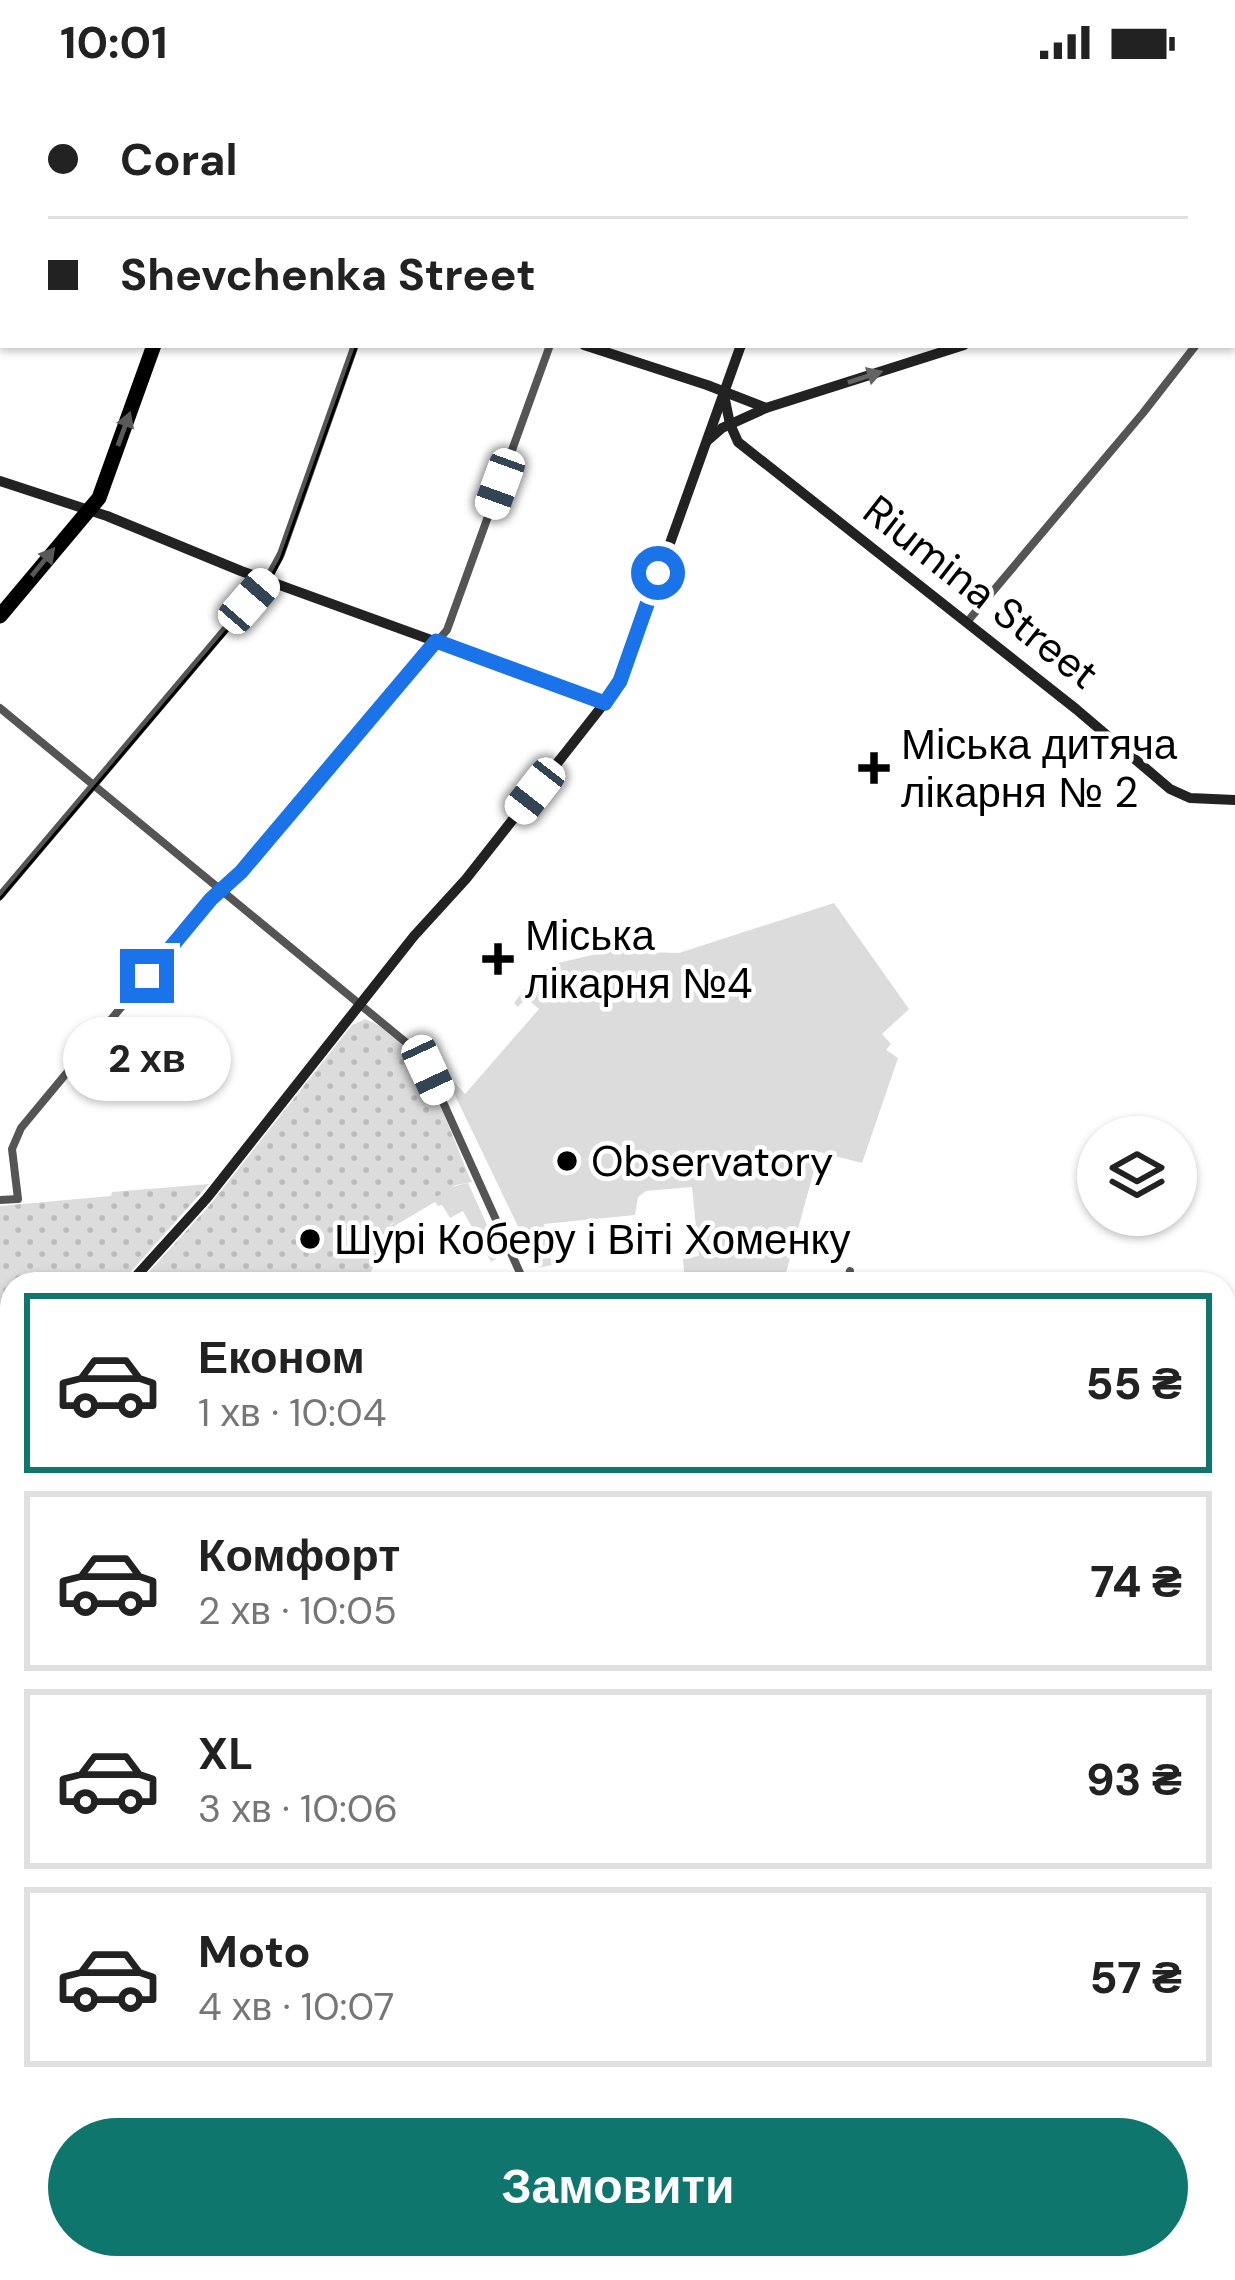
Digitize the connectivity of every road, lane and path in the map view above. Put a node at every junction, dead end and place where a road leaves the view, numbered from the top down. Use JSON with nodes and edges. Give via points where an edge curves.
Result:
{"nodes":[{"id":1,"x":153,"y":348,"type":"edge"},
{"id":2,"x":354,"y":348,"type":"edge"},
{"id":3,"x":549,"y":348,"type":"edge"},
{"id":4,"x":593,"y":348,"type":"edge"},
{"id":5,"x":740,"y":348,"type":"edge"},
{"id":6,"x":955,"y":348,"type":"edge"},
{"id":7,"x":1194,"y":348,"type":"edge"},
{"id":8,"x":724,"y":392,"type":"junction"},
{"id":9,"x":766,"y":408,"type":"junction"},
{"id":10,"x":730,"y":424,"type":"junction"},
{"id":11,"x":738,"y":442,"type":"junction"},
{"id":12,"x":705,"y":443,"type":"junction"},
{"id":13,"x":0,"y":481,"type":"edge"},
{"id":14,"x":88,"y":510,"type":"junction"},
{"id":15,"x":267,"y":580,"type":"junction"},
{"id":16,"x":0,"y":616,"type":"edge"},
{"id":17,"x":967,"y":622,"type":"junction"},
{"id":18,"x":436,"y":641,"type":"junction"},
{"id":19,"x":605,"y":703,"type":"junction"},
{"id":20,"x":0,"y":708,"type":"edge"},
{"id":21,"x":94,"y":784,"type":"junction"},
{"id":22,"x":1235,"y":800,"type":"edge"},
{"id":23,"x":221,"y":889,"type":"junction"},
{"id":24,"x":0,"y":896,"type":"edge"},
{"id":25,"x":361,"y":1004,"type":"junction"},
{"id":26,"x":0,"y":1200,"type":"edge"},
{"id":27,"x":140,"y":1272,"type":"edge"},
{"id":28,"x":519,"y":1272,"type":"edge"}],
"edges":[{"from":14,"to":1,"type":"highway","one_way":true,"via":[[104,487]]},
{"from":2,"to":15,"type":"street"},
{"from":3,"to":18,"type":"street","via":[[450,623]]},
{"from":4,"to":8,"type":"street"},
{"from":5,"to":8,"type":"street"},
{"from":9,"to":6,"type":"street","one_way":true},
{"from":7,"to":17,"type":"street"},
{"from":8,"to":9,"type":"street"},
{"from":8,"to":10,"type":"street","name":"Riumina Street"},
{"from":8,"to":12,"type":"street"},
{"from":9,"to":10,"type":"street"},
{"from":10,"to":11,"type":"street","name":"Riumina Street"},
{"from":10,"to":12,"type":"street"},
{"from":11,"to":12,"type":"street"},
{"from":11,"to":17,"type":"street","name":"Riumina Street"},
{"from":12,"to":19,"type":"street"},
{"from":13,"to":14,"type":"street"},
{"from":14,"to":15,"type":"street"},
{"from":16,"to":14,"type":"highway","one_way":true},
{"from":15,"to":18,"type":"street"},
{"from":15,"to":21,"type":"street"},
{"from":17,"to":22,"type":"street","name":"Riumina Street","via":[[1170,789]]},
{"from":18,"to":19,"type":"street"},
{"from":18,"to":23,"type":"street"},
{"from":19,"to":25,"type":"street"},
{"from":20,"to":21,"type":"street"},
{"from":21,"to":23,"type":"street"},
{"from":21,"to":24,"type":"street"},
{"from":23,"to":25,"type":"street"},
{"from":23,"to":26,"type":"street","via":[[21,1128],[12,1149],[18,1199]]},
{"from":25,"to":27,"type":"street"},
{"from":25,"to":28,"type":"street","via":[[421,1058]]}]}
